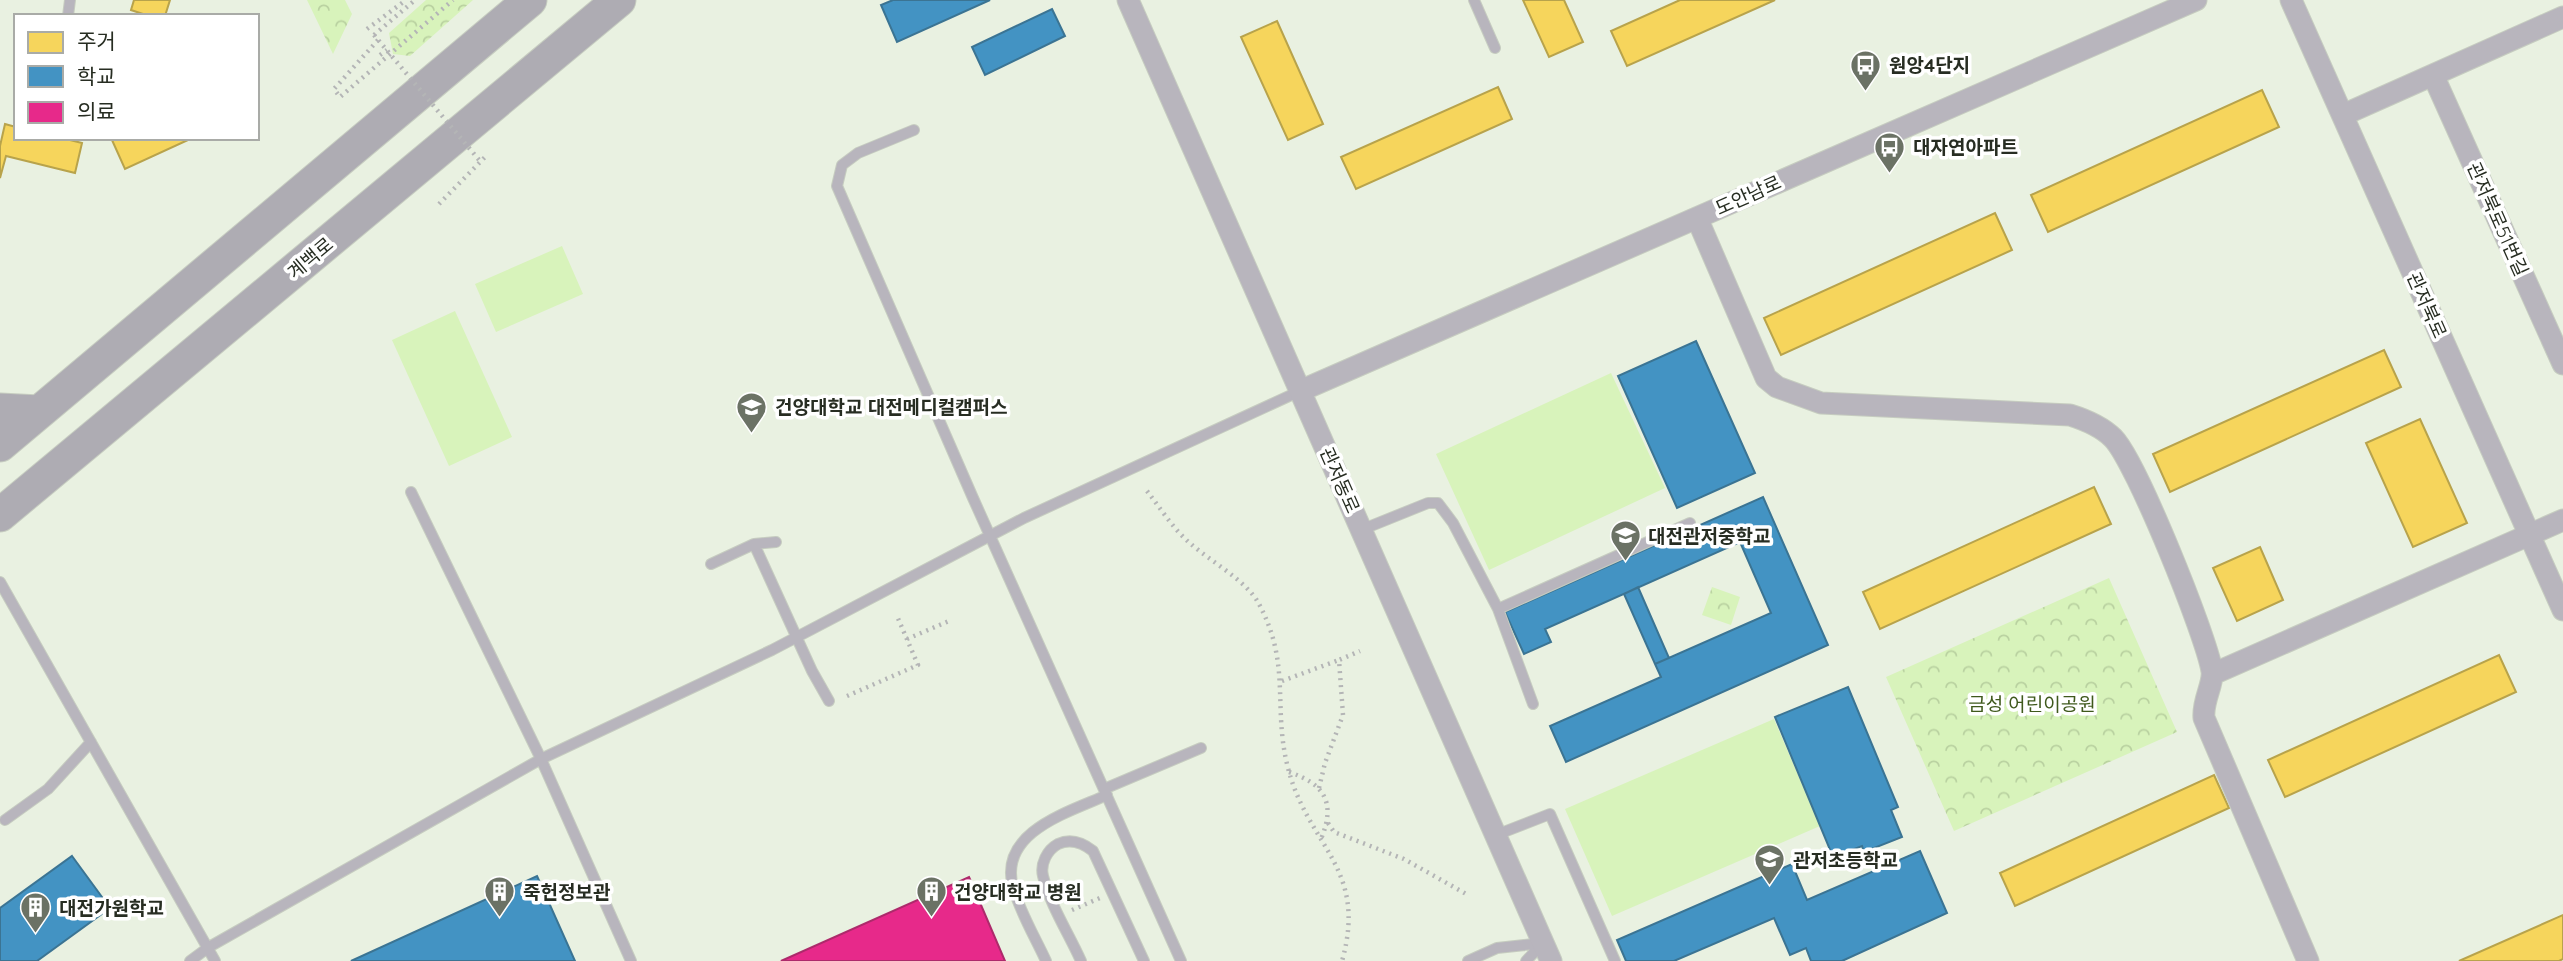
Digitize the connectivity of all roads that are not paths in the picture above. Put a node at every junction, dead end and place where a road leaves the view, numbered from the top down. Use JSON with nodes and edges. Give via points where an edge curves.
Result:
{"nodes":[{"id":1,"x":530,"y":0,"type":"edge"},
{"id":2,"x":620,"y":0,"type":"edge"},
{"id":3,"x":1128,"y":0,"type":"edge"},
{"id":4,"x":1474,"y":0,"type":"edge"},
{"id":5,"x":2196,"y":0,"type":"edge"},
{"id":6,"x":2291,"y":0,"type":"edge"},
{"id":7,"x":2561,"y":24,"type":"edge"},
{"id":8,"x":1495,"y":48,"type":"dead end"},
{"id":9,"x":2434,"y":75,"type":"junction"},
{"id":10,"x":2343,"y":116,"type":"junction"},
{"id":11,"x":914,"y":130,"type":"dead end"},
{"id":12,"x":1697,"y":218,"type":"junction"},
{"id":13,"x":2563,"y":364,"type":"edge"},
{"id":14,"x":1300,"y":391,"type":"junction"},
{"id":15,"x":0,"y":410,"type":"edge"},
{"id":16,"x":39,"y":412,"type":"junction"},
{"id":17,"x":0,"y":445,"type":"edge"},
{"id":18,"x":411,"y":492,"type":"dead end"},
{"id":19,"x":0,"y":515,"type":"edge"},
{"id":20,"x":2563,"y":520,"type":"edge"},
{"id":21,"x":1690,"y":523,"type":"dead end"},
{"id":22,"x":1362,"y":530,"type":"junction"},
{"id":23,"x":2529,"y":533,"type":"junction"},
{"id":24,"x":990,"y":536,"type":"junction"},
{"id":25,"x":776,"y":542,"type":"dead end"},
{"id":26,"x":754,"y":544,"type":"junction"},
{"id":27,"x":711,"y":564,"type":"dead end"},
{"id":28,"x":0,"y":582,"type":"edge"},
{"id":29,"x":1498,"y":609,"type":"junction"},
{"id":30,"x":2563,"y":610,"type":"edge"},
{"id":31,"x":796,"y":638,"type":"junction"},
{"id":32,"x":2213,"y":674,"type":"junction"},
{"id":33,"x":829,"y":701,"type":"dead end"},
{"id":34,"x":1533,"y":704,"type":"dead end"},
{"id":35,"x":92,"y":741,"type":"junction"},
{"id":36,"x":1201,"y":748,"type":"dead end"},
{"id":37,"x":541,"y":759,"type":"junction"},
{"id":38,"x":1105,"y":792,"type":"junction"},
{"id":39,"x":5,"y":820,"type":"dead end"},
{"id":40,"x":1496,"y":835,"type":"junction"},
{"id":41,"x":209,"y":947,"type":"junction"},
{"id":42,"x":1547,"y":952,"type":"edge"},
{"id":43,"x":190,"y":961,"type":"edge"},
{"id":44,"x":215,"y":961,"type":"edge"},
{"id":45,"x":631,"y":961,"type":"edge"},
{"id":46,"x":1046,"y":961,"type":"edge"},
{"id":47,"x":1081,"y":961,"type":"edge"},
{"id":48,"x":1144,"y":961,"type":"edge"},
{"id":49,"x":1181,"y":961,"type":"edge"},
{"id":50,"x":1468,"y":961,"type":"edge"},
{"id":51,"x":1526,"y":961,"type":"edge"},
{"id":52,"x":1615,"y":961,"type":"edge"},
{"id":53,"x":2308,"y":961,"type":"edge"}],
"edges":[{"from":1,"to":16,"type":"main road"},
{"from":2,"to":19,"type":"main road","name":"계백로"},
{"from":3,"to":14,"type":"street","name":"관저동로"},
{"from":4,"to":8,"type":"lane"},
{"from":5,"to":12,"type":"street","name":"도안남로"},
{"from":6,"to":10,"type":"street","name":"관저북로"},
{"from":7,"to":9,"type":"street"},
{"from":9,"to":10,"type":"street"},
{"from":9,"to":13,"type":"street","name":"관저북로51번길"},
{"from":10,"to":23,"type":"street","name":"관저북로"},
{"from":11,"to":24,"type":"lane","via":[[842,164],[837,186]]},
{"from":12,"to":14,"type":"street","name":"도안남로"},
{"from":12,"to":32,"type":"street","via":[[1766,378],[1777,387],[1821,402],[2070,415],[2114,439],[2162,538]]},
{"from":14,"to":22,"type":"street","name":"관저동로"},
{"from":14,"to":24,"type":"lane"},
{"from":15,"to":16,"type":"main road"},
{"from":16,"to":17,"type":"main road"},
{"from":18,"to":37,"type":"lane"},
{"from":20,"to":23,"type":"street"},
{"from":21,"to":29,"type":"lane"},
{"from":22,"to":29,"type":"lane","via":[[1438,503]]},
{"from":22,"to":40,"type":"street","name":"관저동로"},
{"from":23,"to":30,"type":"street","name":"관저북로"},
{"from":23,"to":32,"type":"street"},
{"from":24,"to":31,"type":"lane"},
{"from":24,"to":38,"type":"lane"},
{"from":25,"to":26,"type":"lane"},
{"from":26,"to":27,"type":"lane"},
{"from":26,"to":31,"type":"lane"},
{"from":28,"to":35,"type":"lane"},
{"from":29,"to":34,"type":"lane"},
{"from":31,"to":33,"type":"lane"},
{"from":31,"to":37,"type":"lane"},
{"from":32,"to":53,"type":"street","via":[[2202,704],[2204,718]]},
{"from":35,"to":39,"type":"lane","via":[[48,789]]},
{"from":35,"to":41,"type":"lane"},
{"from":36,"to":38,"type":"lane"},
{"from":37,"to":41,"type":"lane"},
{"from":37,"to":45,"type":"lane"},
{"from":38,"to":46,"type":"lane","via":[[1025,837],[1011,862],[1013,886]]},
{"from":38,"to":49,"type":"lane"},
{"from":40,"to":42,"type":"street","name":"관저동로"},
{"from":40,"to":52,"type":"lane","via":[[1550,814]]},
{"from":41,"to":43,"type":"lane"},
{"from":41,"to":44,"type":"lane"},
{"from":42,"to":50,"type":"lane","via":[[1497,948]]},
{"from":42,"to":51,"type":"lane"},
{"from":47,"to":48,"type":"lane","via":[[1043,876],[1045,857],[1068,841],[1086,845],[1099,860]]}]}
